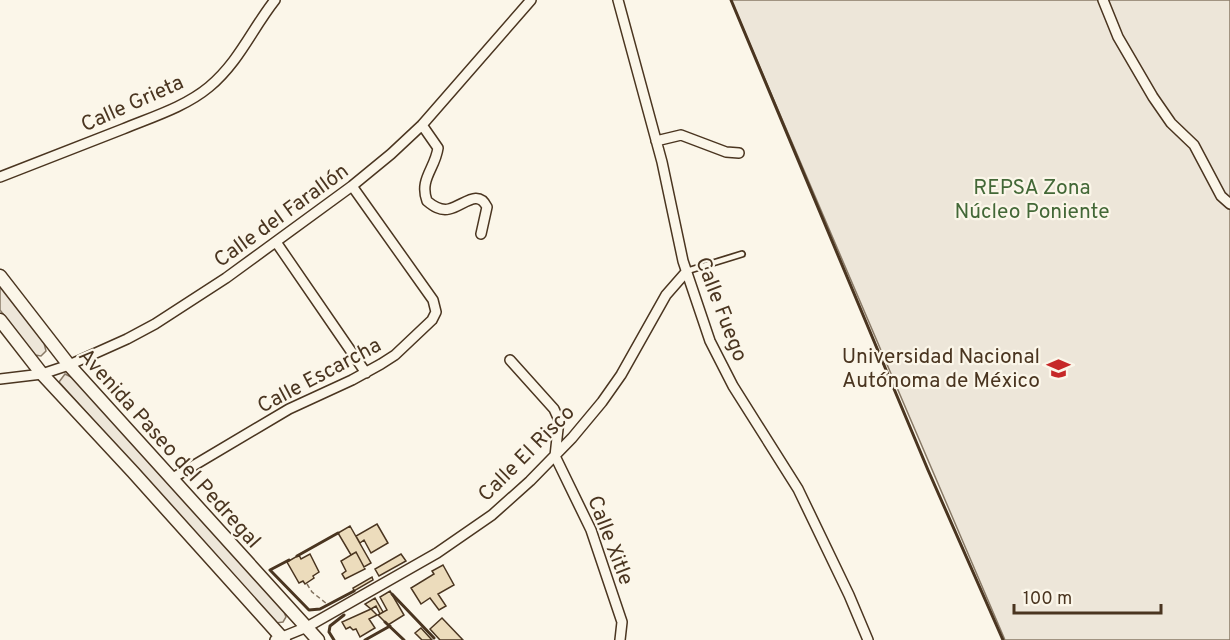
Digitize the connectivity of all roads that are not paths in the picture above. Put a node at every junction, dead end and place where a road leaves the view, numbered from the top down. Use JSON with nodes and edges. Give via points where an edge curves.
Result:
{"nodes":[{"id":1,"x":274,"y":0,"type":"edge"},
{"id":2,"x":531,"y":0,"type":"edge"},
{"id":3,"x":618,"y":0,"type":"edge"},
{"id":4,"x":1103,"y":0,"type":"edge"},
{"id":5,"x":423,"y":125,"type":"junction"},
{"id":6,"x":656,"y":141,"type":"junction"},
{"id":7,"x":739,"y":153,"type":"dead end"},
{"id":8,"x":0,"y":177,"type":"edge"},
{"id":9,"x":352,"y":186,"type":"junction"},
{"id":10,"x":1230,"y":204,"type":"edge"},
{"id":11,"x":481,"y":234,"type":"dead end"},
{"id":12,"x":276,"y":242,"type":"junction"},
{"id":13,"x":742,"y":254,"type":"dead end"},
{"id":14,"x":687,"y":271,"type":"junction"},
{"id":15,"x":0,"y":276,"type":"edge"},
{"id":16,"x":0,"y":320,"type":"edge"},
{"id":17,"x":510,"y":360,"type":"dead end"},
{"id":18,"x":69,"y":365,"type":"junction"},
{"id":19,"x":366,"y":373,"type":"junction"},
{"id":20,"x":42,"y":374,"type":"junction"},
{"id":21,"x":0,"y":379,"type":"edge"},
{"id":22,"x":555,"y":456,"type":"junction"},
{"id":23,"x":171,"y":479,"type":"junction"},
{"id":24,"x":307,"y":627,"type":"junction"},
{"id":25,"x":281,"y":639,"type":"edge"},
{"id":26,"x":318,"y":640,"type":"edge"},
{"id":27,"x":620,"y":640,"type":"edge"},
{"id":28,"x":868,"y":640,"type":"edge"}],
"edges":[{"from":1,"to":8,"type":"street","name":"Calle Grieta","via":[[250,40],[208,88],[172,109]]},
{"from":2,"to":5,"type":"street","name":"Calle del Farallón"},
{"from":3,"to":6,"type":"street","name":"Calle Fuego"},
{"from":4,"to":10,"type":"street","via":[[1122,45],[1157,104],[1194,145],[1221,196]]},
{"from":5,"to":9,"type":"street","name":"Calle del Farallón"},
{"from":5,"to":11,"type":"street","via":[[438,148],[423,191],[427,201],[434,207],[450,209],[475,197],[481,199],[487,207]]},
{"from":6,"to":7,"type":"street","via":[[681,135]]},
{"from":6,"to":14,"type":"street","name":"Calle Fuego"},
{"from":9,"to":12,"type":"street","name":"Calle del Farallón"},
{"from":9,"to":19,"type":"street","name":"Calle Escarcha","via":[[433,300],[436,312],[394,355]]},
{"from":12,"to":18,"type":"street","name":"Calle del Farallón","via":[[155,324]]},
{"from":12,"to":19,"type":"street"},
{"from":13,"to":14,"type":"lane"},
{"from":14,"to":22,"type":"street","name":"Calle El Risco","via":[[666,295],[608,393]]},
{"from":14,"to":28,"type":"street","name":"Calle Fuego","via":[[710,341],[733,386],[798,489]]},
{"from":15,"to":18,"type":"main road","name":"Avenida Paseo del Pedregal"},
{"from":16,"to":20,"type":"main road","name":"Avenida Paseo del Pedregal"},
{"from":17,"to":22,"type":"street","via":[[555,409],[559,420]]},
{"from":18,"to":20,"type":"street","name":"Calle del Farallón"},
{"from":18,"to":23,"type":"main road","name":"Avenida Paseo del Pedregal"},
{"from":19,"to":23,"type":"street","name":"Calle Escarcha","via":[[290,409]]},
{"from":20,"to":21,"type":"street","name":"Calle del Farallón"},
{"from":20,"to":25,"type":"main road","name":"Avenida Paseo del Pedregal"},
{"from":22,"to":24,"type":"street","name":"Calle El Risco","via":[[492,515]]},
{"from":22,"to":27,"type":"street","name":"Calle Xitle","via":[[591,530],[622,622]]},
{"from":23,"to":24,"type":"main road","name":"Avenida Paseo del Pedregal"},
{"from":24,"to":25,"type":"street","name":"Calle El Risco"},
{"from":24,"to":26,"type":"main road","name":"Avenida Paseo del Pedregal"}]}
